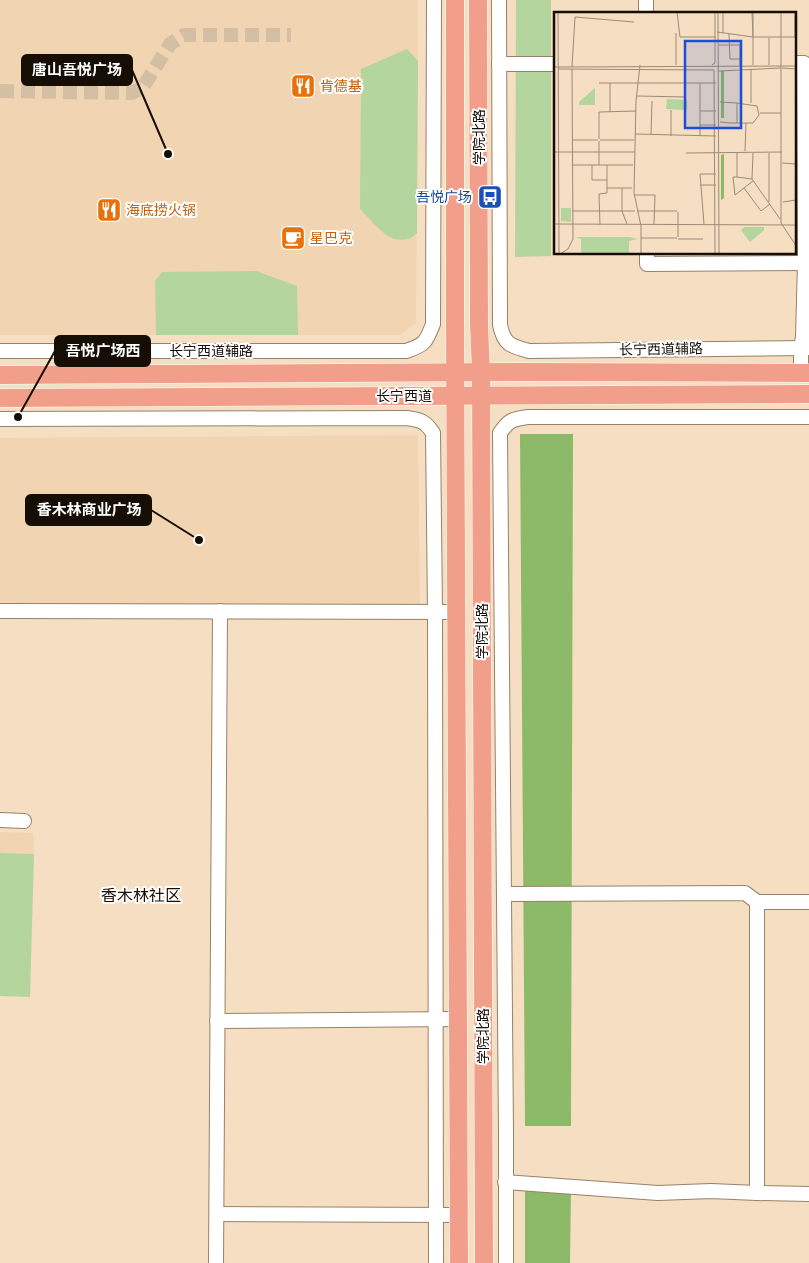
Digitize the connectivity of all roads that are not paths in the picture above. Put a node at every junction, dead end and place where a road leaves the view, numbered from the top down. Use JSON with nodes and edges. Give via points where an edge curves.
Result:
{"nodes":[{"id":1,"x":434,"y":0,"type":"edge"},
{"id":2,"x":455,"y":0,"type":"edge"},
{"id":3,"x":478,"y":0,"type":"edge"},
{"id":4,"x":499,"y":0,"type":"edge"},
{"id":5,"x":796,"y":63,"type":"edge"},
{"id":6,"x":499,"y":64,"type":"junction"},
{"id":7,"x":554,"y":64,"type":"edge"},
{"id":8,"x":647,"y":255,"type":"edge"},
{"id":9,"x":805,"y":263,"type":"junction"},
{"id":10,"x":805,"y":348,"type":"edge"},
{"id":11,"x":0,"y":351,"type":"edge"},
{"id":12,"x":481,"y":372,"type":"junction"},
{"id":13,"x":455,"y":373,"type":"junction"},
{"id":14,"x":805,"y":373,"type":"edge"},
{"id":15,"x":0,"y":375,"type":"edge"},
{"id":16,"x":809,"y":394,"type":"edge"},
{"id":17,"x":455,"y":395,"type":"junction"},
{"id":18,"x":481,"y":395,"type":"junction"},
{"id":19,"x":0,"y":398,"type":"edge"},
{"id":20,"x":809,"y":417,"type":"edge"},
{"id":21,"x":0,"y":419,"type":"edge"},
{"id":22,"x":0,"y":611,"type":"edge"},
{"id":23,"x":220,"y":611,"type":"junction"},
{"id":24,"x":435,"y":612,"type":"junction"},
{"id":25,"x":456,"y":612,"type":"junction"},
{"id":26,"x":0,"y":820,"type":"edge"},
{"id":27,"x":24,"y":821,"type":"dead end"},
{"id":28,"x":504,"y":894,"type":"junction"},
{"id":29,"x":757,"y":902,"type":"junction"},
{"id":30,"x":809,"y":902,"type":"edge"},
{"id":31,"x":437,"y":1019,"type":"junction"},
{"id":32,"x":458,"y":1019,"type":"junction"},
{"id":33,"x":483,"y":1019,"type":"junction"},
{"id":34,"x":505,"y":1019,"type":"junction"},
{"id":35,"x":218,"y":1022,"type":"junction"},
{"id":36,"x":505,"y":1182,"type":"junction"},
{"id":37,"x":757,"y":1193,"type":"junction"},
{"id":38,"x":809,"y":1194,"type":"edge"},
{"id":39,"x":217,"y":1214,"type":"junction"},
{"id":40,"x":436,"y":1215,"type":"junction"},
{"id":41,"x":459,"y":1215,"type":"junction"},
{"id":42,"x":216,"y":1263,"type":"edge"},
{"id":43,"x":436,"y":1263,"type":"edge"},
{"id":44,"x":459,"y":1263,"type":"edge"},
{"id":45,"x":484,"y":1263,"type":"edge"},
{"id":46,"x":506,"y":1263,"type":"edge"}],
"edges":[{"from":1,"to":11,"type":"street","name":"长宁西道辅路","via":[[433,324],[420,346],[406,351]]},
{"from":2,"to":13,"type":"main road","name":"学院北路"},
{"from":3,"to":12,"type":"main road","name":"学院北路"},
{"from":4,"to":6,"type":"street"},
{"from":5,"to":9,"type":"street","via":[[804,63]]},
{"from":6,"to":7,"type":"street"},
{"from":6,"to":10,"type":"street","name":"长宁西道辅路","via":[[500,325],[502,336],[513,347],[529,351]]},
{"from":8,"to":9,"type":"street","via":[[647,264]]},
{"from":9,"to":10,"type":"street"},
{"from":10,"to":14,"type":"street"},
{"from":12,"to":13,"type":"main road","name":"长宁西道"},
{"from":12,"to":14,"type":"main road","name":"长宁西道"},
{"from":12,"to":18,"type":"main road","name":"学院北路"},
{"from":13,"to":15,"type":"main road","name":"长宁西道"},
{"from":13,"to":17,"type":"main road","name":"学院北路"},
{"from":16,"to":18,"type":"main road","name":"长宁西道"},
{"from":17,"to":18,"type":"main road","name":"长宁西道"},
{"from":17,"to":19,"type":"main road","name":"长宁西道"},
{"from":17,"to":25,"type":"main road","name":"学院北路"},
{"from":18,"to":33,"type":"main road","name":"学院北路"},
{"from":20,"to":28,"type":"street","via":[[528,417],[514,418],[500,433]]},
{"from":21,"to":24,"type":"street","via":[[420,420],[433,433]]},
{"from":22,"to":23,"type":"street"},
{"from":23,"to":24,"type":"street"},
{"from":23,"to":35,"type":"street"},
{"from":24,"to":25,"type":"street"},
{"from":24,"to":31,"type":"street"},
{"from":25,"to":32,"type":"main road","name":"学院北路"},
{"from":26,"to":27,"type":"street"},
{"from":28,"to":29,"type":"street","via":[[745,894]]},
{"from":28,"to":34,"type":"street"},
{"from":29,"to":30,"type":"street"},
{"from":29,"to":37,"type":"street"},
{"from":31,"to":32,"type":"street"},
{"from":31,"to":35,"type":"street"},
{"from":31,"to":40,"type":"street"},
{"from":32,"to":33,"type":"main road"},
{"from":32,"to":41,"type":"main road","name":"学院北路"},
{"from":33,"to":34,"type":"street"},
{"from":33,"to":45,"type":"main road","name":"学院北路"},
{"from":34,"to":36,"type":"street"},
{"from":35,"to":39,"type":"street"},
{"from":36,"to":37,"type":"street","via":[[658,1193]]},
{"from":36,"to":46,"type":"street"},
{"from":37,"to":38,"type":"street"},
{"from":39,"to":40,"type":"street"},
{"from":39,"to":42,"type":"street"},
{"from":40,"to":41,"type":"street"},
{"from":40,"to":43,"type":"street"},
{"from":41,"to":44,"type":"main road","name":"学院北路"}]}
